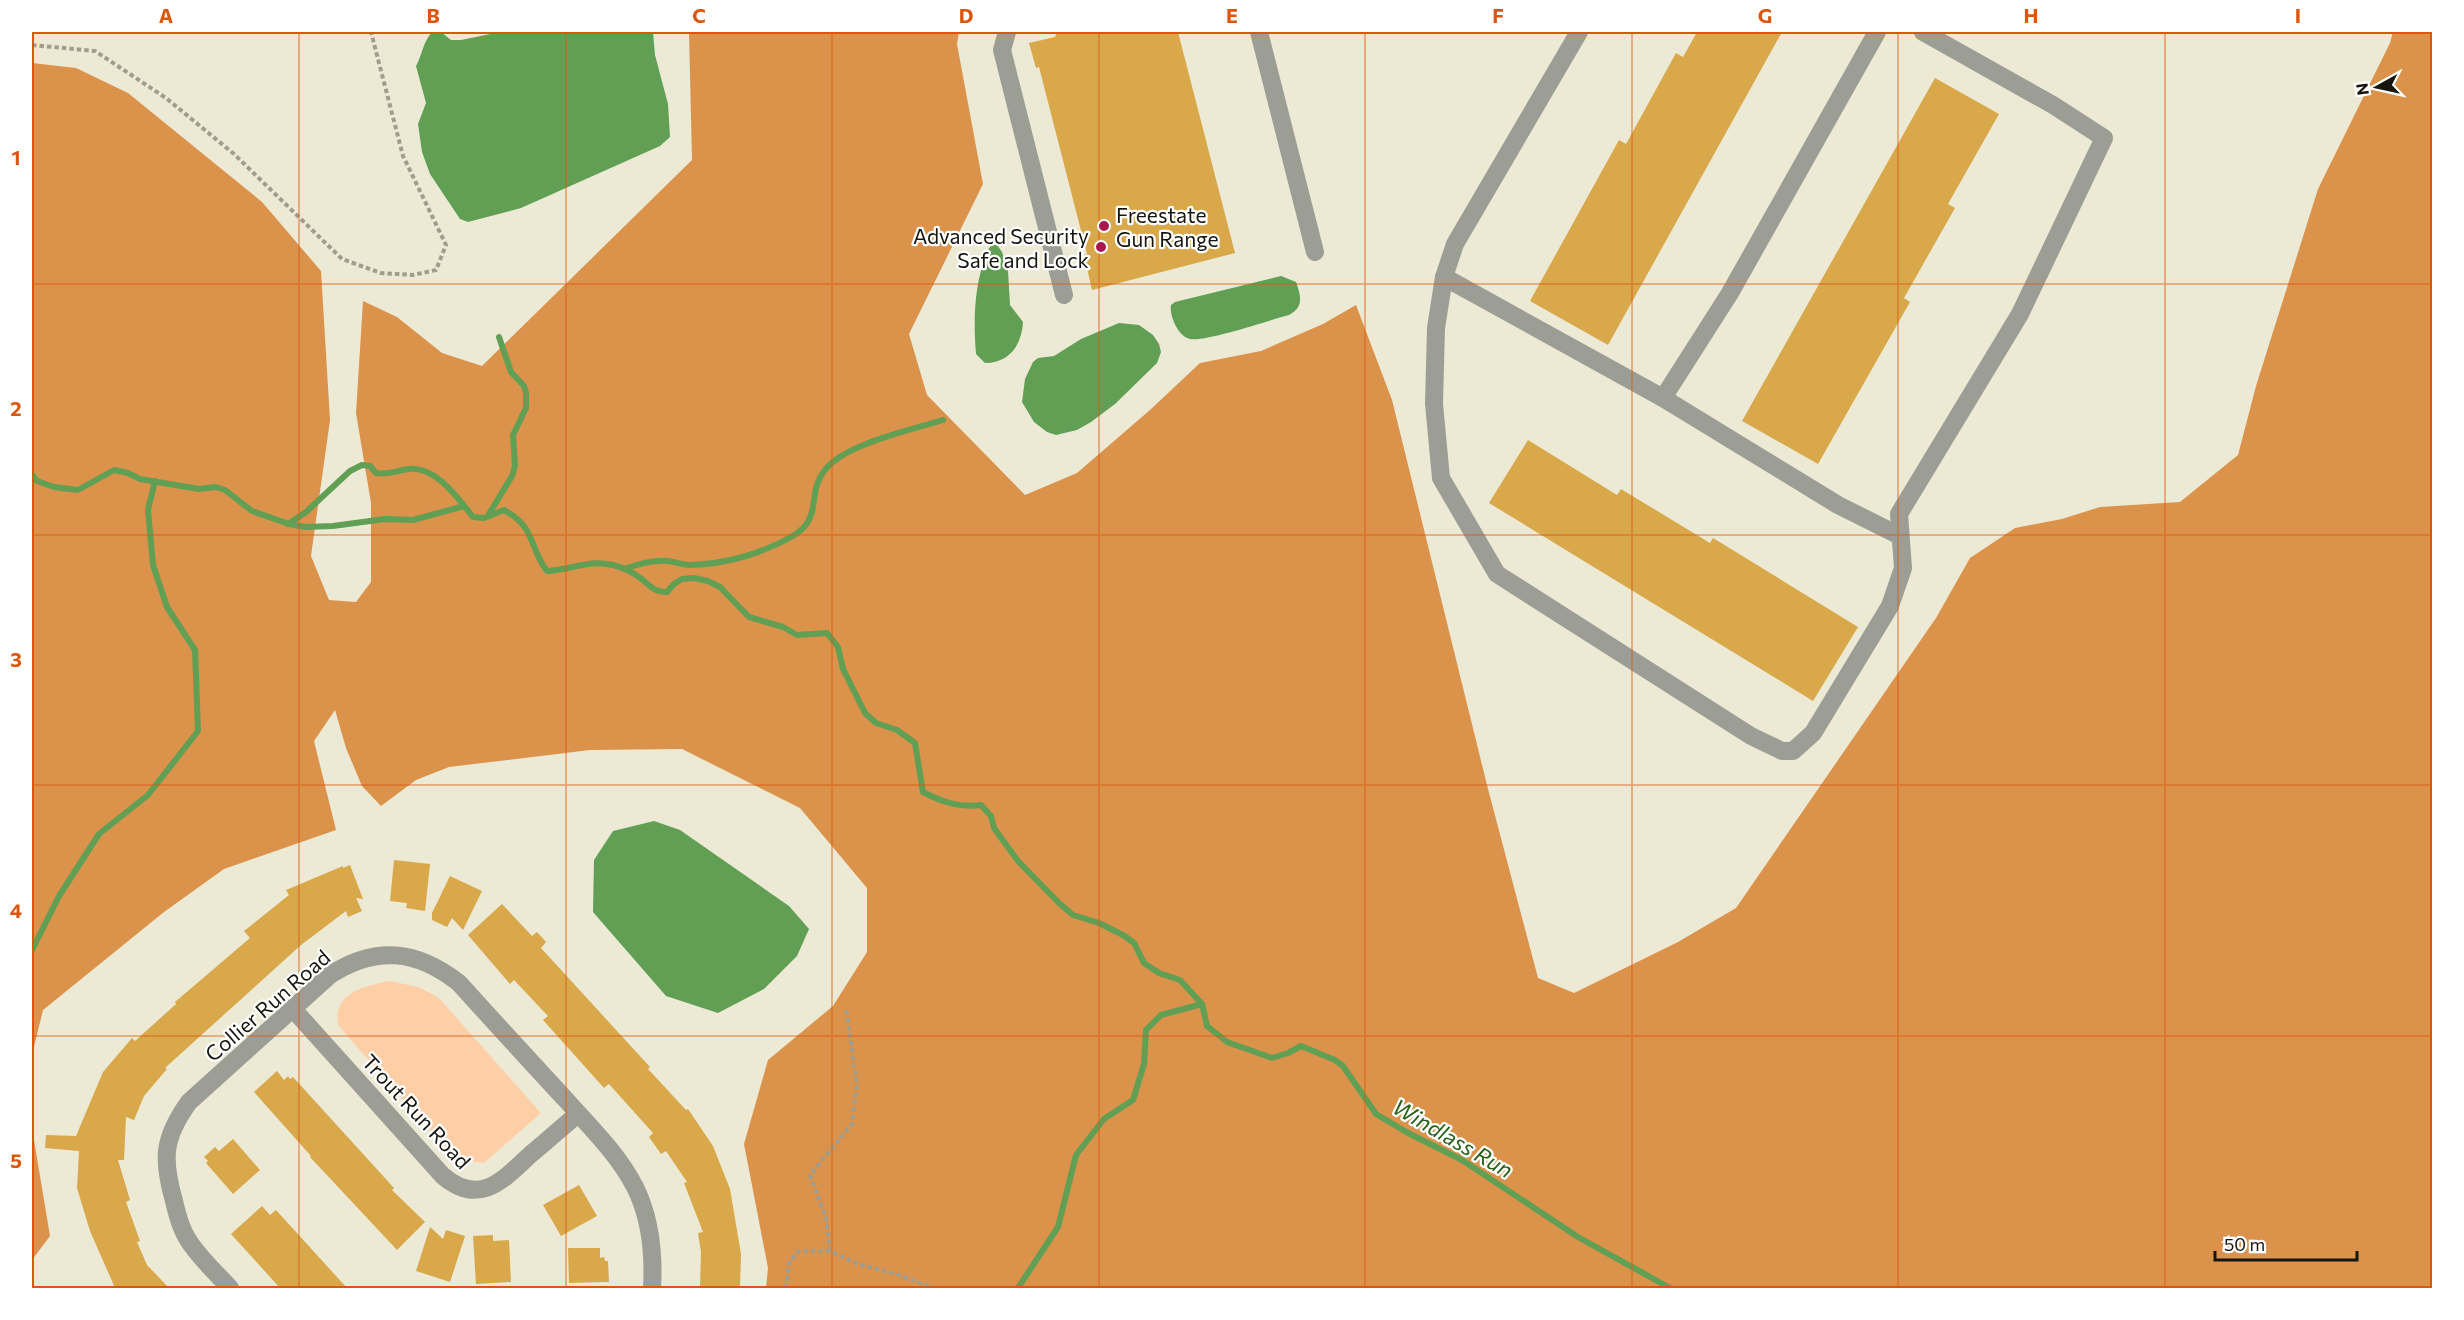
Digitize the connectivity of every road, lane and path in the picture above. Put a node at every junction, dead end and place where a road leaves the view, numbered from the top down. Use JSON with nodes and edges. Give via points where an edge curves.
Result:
{"nodes":[{"id":1,"x":371,"y":32,"type":"edge"},
{"id":2,"x":1006,"y":32,"type":"edge"},
{"id":3,"x":1259,"y":32,"type":"edge"},
{"id":4,"x":1579,"y":32,"type":"edge"},
{"id":5,"x":1877,"y":32,"type":"edge"},
{"id":6,"x":1923,"y":32,"type":"edge"},
{"id":7,"x":32,"y":45,"type":"edge"},
{"id":8,"x":1315,"y":252,"type":"dead end"},
{"id":9,"x":1444,"y":277,"type":"junction"},
{"id":10,"x":1064,"y":295,"type":"dead end"},
{"id":11,"x":1663,"y":398,"type":"junction"},
{"id":12,"x":1899,"y":536,"type":"junction"},
{"id":13,"x":846,"y":1008,"type":"dead end"},
{"id":14,"x":293,"y":1009,"type":"junction"},
{"id":15,"x":578,"y":1114,"type":"junction"},
{"id":16,"x":830,"y":1251,"type":"junction"},
{"id":17,"x":227,"y":1288,"type":"edge"},
{"id":18,"x":652,"y":1288,"type":"edge"},
{"id":19,"x":786,"y":1288,"type":"edge"},
{"id":20,"x":934,"y":1288,"type":"edge"}],
"edges":[{"from":1,"to":7,"type":"path","via":[[403,156],[446,245],[436,270],[413,275],[381,273],[342,259],[234,154],[166,98],[95,51]]},
{"from":2,"to":10,"type":"street","via":[[1002,50]]},
{"from":3,"to":8,"type":"street"},
{"from":4,"to":9,"type":"street","via":[[1455,244]]},
{"from":5,"to":11,"type":"street","via":[[1730,293]]},
{"from":6,"to":12,"type":"street","via":[[2104,138],[2020,314],[1899,514]]},
{"from":9,"to":11,"type":"street"},
{"from":9,"to":12,"type":"street","via":[[1436,328],[1434,404],[1442,478],[1497,574],[1751,736],[1782,751],[1792,751],[1813,733],[1890,606],[1903,568]]},
{"from":11,"to":12,"type":"street","via":[[1838,505]]},
{"from":13,"to":16,"type":"path","via":[[856,1085],[852,1124],[810,1175],[826,1218]]},
{"from":14,"to":15,"type":"street","name":"Collier Run Road","via":[[330,975],[356,961],[390,955],[424,961],[459,983]]},
{"from":14,"to":15,"type":"street","name":"Trout Run Road","via":[[443,1176],[460,1187],[480,1190],[499,1183]]},
{"from":14,"to":17,"type":"street","name":"Collier Run Road","via":[[189,1102],[168,1141],[166,1174],[181,1226],[192,1246]]},
{"from":15,"to":18,"type":"street","name":"Collier Run Road","via":[[610,1150],[635,1187],[652,1238]]},
{"from":16,"to":19,"type":"path","via":[[799,1251],[789,1263]]},
{"from":16,"to":20,"type":"path"}]}
